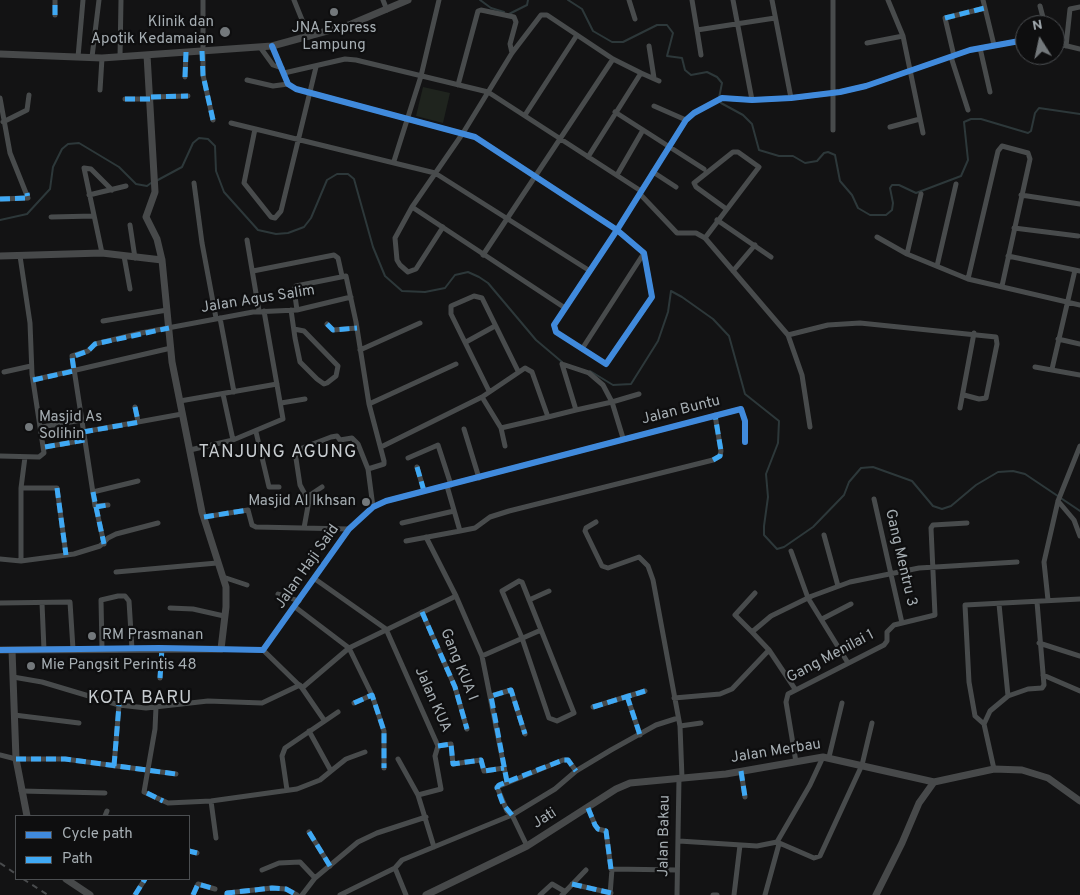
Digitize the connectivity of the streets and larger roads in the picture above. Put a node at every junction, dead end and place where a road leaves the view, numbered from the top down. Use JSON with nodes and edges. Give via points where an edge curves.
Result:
{"nodes":[{"id":1,"x":55,"y":0,"type":"edge"},
{"id":2,"x":83,"y":0,"type":"edge"},
{"id":3,"x":99,"y":0,"type":"edge"},
{"id":4,"x":121,"y":0,"type":"edge"},
{"id":5,"x":203,"y":0,"type":"edge"},
{"id":6,"x":294,"y":0,"type":"edge"},
{"id":7,"x":383,"y":0,"type":"edge"},
{"id":8,"x":408,"y":0,"type":"edge"},
{"id":9,"x":439,"y":0,"type":"edge"},
{"id":10,"x":629,"y":0,"type":"edge"},
{"id":11,"x":692,"y":0,"type":"edge"},
{"id":12,"x":732,"y":0,"type":"edge"},
{"id":13,"x":772,"y":0,"type":"edge"},
{"id":14,"x":833,"y":0,"type":"edge"},
{"id":15,"x":888,"y":0,"type":"edge"},
{"id":16,"x":983,"y":0,"type":"edge"},
{"id":17,"x":1040,"y":6,"type":"dead end"},
{"id":18,"x":1080,"y":7,"type":"edge"},
{"id":19,"x":985,"y":8,"type":"junction"},
{"id":20,"x":386,"y":10,"type":"junction"},
{"id":21,"x":55,"y":15,"type":"dead end"},
{"id":22,"x":1042,"y":15,"type":"edge"},
{"id":23,"x":775,"y":18,"type":"junction"},
{"id":24,"x":635,"y":19,"type":"dead end"},
{"id":25,"x":736,"y":25,"type":"junction"},
{"id":26,"x":697,"y":30,"type":"junction"},
{"id":27,"x":577,"y":35,"type":"junction"},
{"id":28,"x":903,"y":36,"type":"junction"},
{"id":29,"x":309,"y":37,"type":"junction"},
{"id":30,"x":1015,"y":42,"type":"edge"},
{"id":31,"x":867,"y":43,"type":"dead end"},
{"id":32,"x":994,"y":45,"type":"junction"},
{"id":33,"x":272,"y":46,"type":"junction"},
{"id":34,"x":649,"y":46,"type":"dead end"},
{"id":35,"x":1066,"y":46,"type":"joint"},
{"id":36,"x":260,"y":47,"type":"junction"},
{"id":37,"x":980,"y":48,"type":"junction"},
{"id":38,"x":1080,"y":49,"type":"edge"},
{"id":39,"x":202,"y":51,"type":"junction"},
{"id":40,"x":186,"y":52,"type":"junction"},
{"id":41,"x":0,"y":54,"type":"edge"},
{"id":42,"x":512,"y":54,"type":"junction"},
{"id":43,"x":147,"y":55,"type":"junction"},
{"id":44,"x":701,"y":55,"type":"dead end"},
{"id":45,"x":953,"y":56,"type":"junction"},
{"id":46,"x":78,"y":57,"type":"junction"},
{"id":47,"x":92,"y":57,"type":"junction"},
{"id":48,"x":120,"y":57,"type":"junction"},
{"id":49,"x":102,"y":58,"type":"junction"},
{"id":50,"x":613,"y":59,"type":"junction"},
{"id":51,"x":316,"y":67,"type":"junction"},
{"id":52,"x":283,"y":70,"type":"junction"},
{"id":53,"x":910,"y":71,"type":"junction"},
{"id":54,"x":642,"y":73,"type":"junction"},
{"id":55,"x":421,"y":76,"type":"junction"},
{"id":56,"x":185,"y":77,"type":"dead end"},
{"id":57,"x":247,"y":80,"type":"dead end"},
{"id":58,"x":288,"y":84,"type":"junction"},
{"id":59,"x":458,"y":85,"type":"junction"},
{"id":60,"x":100,"y":90,"type":"dead end"},
{"id":61,"x":488,"y":92,"type":"junction"},
{"id":62,"x":990,"y":92,"type":"dead end"},
{"id":63,"x":834,"y":93,"type":"junction"},
{"id":64,"x":309,"y":94,"type":"junction"},
{"id":65,"x":29,"y":95,"type":"dead end"},
{"id":66,"x":188,"y":96,"type":"dead end"},
{"id":67,"x":0,"y":98,"type":"edge"},
{"id":68,"x":151,"y":98,"type":"junction"},
{"id":69,"x":791,"y":98,"type":"junction"},
{"id":70,"x":125,"y":100,"type":"dead end"},
{"id":71,"x":752,"y":100,"type":"junction"},
{"id":72,"x":654,"y":106,"type":"dead end"},
{"id":73,"x":968,"y":110,"type":"dead end"},
{"id":74,"x":615,"y":112,"type":"junction"},
{"id":75,"x":525,"y":115,"type":"junction"},
{"id":76,"x":920,"y":119,"type":"junction"},
{"id":77,"x":213,"y":120,"type":"dead end"},
{"id":78,"x":408,"y":120,"type":"junction"},
{"id":79,"x":686,"y":120,"type":"junction"},
{"id":80,"x":3,"y":122,"type":"junction"},
{"id":81,"x":231,"y":122,"type":"dead end"},
{"id":82,"x":890,"y":126,"type":"dead end"},
{"id":83,"x":254,"y":128,"type":"junction"},
{"id":84,"x":643,"y":130,"type":"junction"},
{"id":85,"x":833,"y":130,"type":"dead end"},
{"id":86,"x":463,"y":133,"type":"junction"},
{"id":87,"x":923,"y":133,"type":"dead end"},
{"id":88,"x":298,"y":138,"type":"junction"},
{"id":89,"x":559,"y":139,"type":"junction"},
{"id":90,"x":669,"y":148,"type":"junction"},
{"id":91,"x":588,"y":157,"type":"junction"},
{"id":92,"x":394,"y":161,"type":"junction"},
{"id":93,"x":704,"y":168,"type":"dead end"},
{"id":94,"x":435,"y":172,"type":"junction"},
{"id":95,"x":653,"y":172,"type":"junction"},
{"id":96,"x":617,"y":176,"type":"junction"},
{"id":97,"x":534,"y":177,"type":"junction"},
{"id":98,"x":194,"y":183,"type":"dead end"},
{"id":99,"x":956,"y":184,"type":"dead end"},
{"id":100,"x":126,"y":186,"type":"dead end"},
{"id":101,"x":676,"y":187,"type":"dead end"},
{"id":102,"x":112,"y":190,"type":"junction"},
{"id":103,"x":640,"y":192,"type":"junction"},
{"id":104,"x":920,"y":194,"type":"dead end"},
{"id":105,"x":89,"y":195,"type":"junction"},
{"id":106,"x":1021,"y":195,"type":"junction"},
{"id":107,"x":0,"y":199,"type":"edge"},
{"id":108,"x":1080,"y":204,"type":"edge"},
{"id":109,"x":412,"y":208,"type":"junction"},
{"id":110,"x":725,"y":208,"type":"junction"},
{"id":111,"x":94,"y":216,"type":"junction"},
{"id":112,"x":51,"y":217,"type":"dead end"},
{"id":113,"x":509,"y":218,"type":"junction"},
{"id":114,"x":717,"y":220,"type":"junction"},
{"id":115,"x":130,"y":225,"type":"dead end"},
{"id":116,"x":443,"y":227,"type":"junction"},
{"id":117,"x":1014,"y":228,"type":"junction"},
{"id":118,"x":617,"y":230,"type":"junction"},
{"id":119,"x":1078,"y":236,"type":"dead end"},
{"id":120,"x":877,"y":237,"type":"dead end"},
{"id":121,"x":704,"y":238,"type":"junction"},
{"id":122,"x":247,"y":240,"type":"dead end"},
{"id":123,"x":755,"y":245,"type":"junction"},
{"id":124,"x":102,"y":253,"type":"junction"},
{"id":125,"x":644,"y":253,"type":"junction"},
{"id":126,"x":483,"y":254,"type":"junction"},
{"id":127,"x":907,"y":254,"type":"junction"},
{"id":128,"x":0,"y":256,"type":"edge"},
{"id":129,"x":20,"y":256,"type":"junction"},
{"id":130,"x":124,"y":256,"type":"junction"},
{"id":131,"x":1008,"y":256,"type":"junction"},
{"id":132,"x":771,"y":257,"type":"dead end"},
{"id":133,"x":135,"y":258,"type":"junction"},
{"id":134,"x":162,"y":260,"type":"junction"},
{"id":135,"x":937,"y":266,"type":"junction"},
{"id":136,"x":590,"y":270,"type":"junction"},
{"id":137,"x":253,"y":271,"type":"junction"},
{"id":138,"x":733,"y":271,"type":"junction"},
{"id":139,"x":1078,"y":271,"type":"edge"},
{"id":140,"x":342,"y":276,"type":"junction"},
{"id":141,"x":968,"y":279,"type":"junction"},
{"id":142,"x":1002,"y":286,"type":"junction"},
{"id":143,"x":130,"y":289,"type":"dead end"},
{"id":144,"x":351,"y":297,"type":"junction"},
{"id":145,"x":1067,"y":302,"type":"junction"},
{"id":146,"x":1080,"y":305,"type":"edge"},
{"id":147,"x":565,"y":308,"type":"junction"},
{"id":148,"x":167,"y":310,"type":"junction"},
{"id":149,"x":294,"y":310,"type":"junction"},
{"id":150,"x":261,"y":311,"type":"junction"},
{"id":151,"x":218,"y":318,"type":"junction"},
{"id":152,"x":103,"y":321,"type":"dead end"},
{"id":153,"x":420,"y":323,"type":"dead end"},
{"id":154,"x":327,"y":324,"type":"dead end"},
{"id":155,"x":495,"y":326,"type":"junction"},
{"id":156,"x":169,"y":328,"type":"junction"},
{"id":157,"x":357,"y":328,"type":"junction"},
{"id":158,"x":294,"y":329,"type":"junction"},
{"id":159,"x":974,"y":333,"type":"junction"},
{"id":160,"x":788,"y":335,"type":"junction"},
{"id":161,"x":1058,"y":339,"type":"junction"},
{"id":162,"x":466,"y":342,"type":"junction"},
{"id":163,"x":1080,"y":344,"type":"edge"},
{"id":164,"x":171,"y":348,"type":"junction"},
{"id":165,"x":582,"y":348,"type":"junction"},
{"id":166,"x":360,"y":350,"type":"junction"},
{"id":167,"x":456,"y":364,"type":"dead end"},
{"id":168,"x":31,"y":366,"type":"junction"},
{"id":169,"x":1035,"y":366,"type":"dead end"},
{"id":170,"x":1052,"y":369,"type":"junction"},
{"id":171,"x":74,"y":371,"type":"junction"},
{"id":172,"x":518,"y":371,"type":"junction"},
{"id":173,"x":4,"y":372,"type":"dead end"},
{"id":174,"x":1080,"y":375,"type":"edge"},
{"id":175,"x":33,"y":380,"type":"junction"},
{"id":176,"x":277,"y":384,"type":"junction"},
{"id":177,"x":489,"y":391,"type":"junction"},
{"id":178,"x":234,"y":392,"type":"junction"},
{"id":179,"x":224,"y":394,"type":"junction"},
{"id":180,"x":639,"y":394,"type":"dead end"},
{"id":181,"x":964,"y":395,"type":"junction"},
{"id":182,"x":482,"y":397,"type":"junction"},
{"id":183,"x":305,"y":398,"type":"dead end"},
{"id":184,"x":180,"y":401,"type":"junction"},
{"id":185,"x":612,"y":402,"type":"junction"},
{"id":186,"x":281,"y":403,"type":"junction"},
{"id":187,"x":369,"y":404,"type":"junction"},
{"id":188,"x":135,"y":407,"type":"dead end"},
{"id":189,"x":960,"y":408,"type":"dead end"},
{"id":190,"x":576,"y":410,"type":"junction"},
{"id":191,"x":182,"y":414,"type":"junction"},
{"id":192,"x":715,"y":415,"type":"junction"},
{"id":193,"x":548,"y":417,"type":"junction"},
{"id":194,"x":82,"y":420,"type":"junction"},
{"id":195,"x":138,"y":421,"type":"junction"},
{"id":196,"x":41,"y":427,"type":"junction"},
{"id":197,"x":810,"y":427,"type":"dead end"},
{"id":198,"x":501,"y":428,"type":"junction"},
{"id":199,"x":464,"y":429,"type":"dead end"},
{"id":200,"x":84,"y":432,"type":"junction"},
{"id":201,"x":256,"y":432,"type":"junction"},
{"id":202,"x":623,"y":438,"type":"junction"},
{"id":203,"x":85,"y":440,"type":"junction"},
{"id":204,"x":233,"y":440,"type":"junction"},
{"id":205,"x":745,"y":442,"type":"dead end"},
{"id":206,"x":505,"y":446,"type":"dead end"},
{"id":207,"x":1080,"y":446,"type":"edge"},
{"id":208,"x":45,"y":447,"type":"junction"},
{"id":209,"x":381,"y":447,"type":"junction"},
{"id":210,"x":190,"y":450,"type":"junction"},
{"id":211,"x":0,"y":456,"type":"edge"},
{"id":212,"x":25,"y":457,"type":"junction"},
{"id":213,"x":408,"y":458,"type":"dead end"},
{"id":214,"x":417,"y":466,"type":"dead end"},
{"id":215,"x":368,"y":468,"type":"junction"},
{"id":216,"x":479,"y":478,"type":"junction"},
{"id":217,"x":138,"y":481,"type":"dead end"},
{"id":218,"x":322,"y":486,"type":"dead end"},
{"id":219,"x":449,"y":486,"type":"junction"},
{"id":220,"x":279,"y":487,"type":"dead end"},
{"id":221,"x":21,"y":488,"type":"junction"},
{"id":222,"x":424,"y":491,"type":"junction"},
{"id":223,"x":94,"y":492,"type":"junction"},
{"id":224,"x":874,"y":499,"type":"dead end"},
{"id":225,"x":308,"y":500,"type":"junction"},
{"id":226,"x":1059,"y":500,"type":"junction"},
{"id":227,"x":108,"y":505,"type":"dead end"},
{"id":228,"x":96,"y":507,"type":"junction"},
{"id":229,"x":373,"y":507,"type":"junction"},
{"id":230,"x":454,"y":511,"type":"junction"},
{"id":231,"x":204,"y":517,"type":"junction"},
{"id":232,"x":596,"y":522,"type":"dead end"},
{"id":233,"x":158,"y":523,"type":"dead end"},
{"id":234,"x":402,"y":523,"type":"dead end"},
{"id":235,"x":967,"y":523,"type":"dead end"},
{"id":236,"x":304,"y":528,"type":"junction"},
{"id":237,"x":349,"y":529,"type":"junction"},
{"id":238,"x":460,"y":531,"type":"junction"},
{"id":239,"x":824,"y":535,"type":"dead end"},
{"id":240,"x":1080,"y":536,"type":"edge"},
{"id":241,"x":426,"y":537,"type":"junction"},
{"id":242,"x":406,"y":542,"type":"dead end"},
{"id":243,"x":104,"y":544,"type":"junction"},
{"id":244,"x":791,"y":551,"type":"dead end"},
{"id":245,"x":66,"y":555,"type":"junction"},
{"id":246,"x":0,"y":560,"type":"edge"},
{"id":247,"x":21,"y":561,"type":"junction"},
{"id":248,"x":1017,"y":562,"type":"dead end"},
{"id":249,"x":217,"y":563,"type":"junction"},
{"id":250,"x":932,"y":567,"type":"junction"},
{"id":251,"x":116,"y":572,"type":"dead end"},
{"id":252,"x":890,"y":574,"type":"junction"},
{"id":253,"x":223,"y":577,"type":"junction"},
{"id":254,"x":315,"y":579,"type":"junction"},
{"id":255,"x":248,"y":585,"type":"dead end"},
{"id":256,"x":838,"y":586,"type":"junction"},
{"id":257,"x":549,"y":591,"type":"dead end"},
{"id":258,"x":755,"y":592,"type":"dead end"},
{"id":259,"x":278,"y":594,"type":"dead end"},
{"id":260,"x":456,"y":596,"type":"junction"},
{"id":261,"x":808,"y":598,"type":"junction"},
{"id":262,"x":1080,"y":598,"type":"edge"},
{"id":263,"x":530,"y":600,"type":"junction"},
{"id":264,"x":1048,"y":600,"type":"junction"},
{"id":265,"x":299,"y":601,"type":"junction"},
{"id":266,"x":1036,"y":602,"type":"junction"},
{"id":267,"x":0,"y":603,"type":"edge"},
{"id":268,"x":42,"y":603,"type":"junction"},
{"id":269,"x":851,"y":604,"type":"dead end"},
{"id":270,"x":999,"y":604,"type":"junction"},
{"id":271,"x":295,"y":607,"type":"junction"},
{"id":272,"x":170,"y":608,"type":"dead end"},
{"id":273,"x":422,"y":612,"type":"junction"},
{"id":274,"x":224,"y":616,"type":"junction"},
{"id":275,"x":822,"y":619,"type":"junction"},
{"id":276,"x":902,"y":623,"type":"junction"},
{"id":277,"x":386,"y":629,"type":"junction"},
{"id":278,"x":541,"y":630,"type":"junction"},
{"id":279,"x":752,"y":632,"type":"junction"},
{"id":280,"x":522,"y":638,"type":"junction"},
{"id":281,"x":1039,"y":643,"type":"junction"},
{"id":282,"x":162,"y":648,"type":"junction"},
{"id":283,"x":348,"y":648,"type":"junction"},
{"id":284,"x":73,"y":649,"type":"junction"},
{"id":285,"x":102,"y":649,"type":"junction"},
{"id":286,"x":132,"y":649,"type":"junction"},
{"id":287,"x":221,"y":649,"type":"junction"},
{"id":288,"x":0,"y":650,"type":"edge"},
{"id":289,"x":12,"y":650,"type":"junction"},
{"id":290,"x":44,"y":650,"type":"junction"},
{"id":291,"x":263,"y":650,"type":"junction"},
{"id":292,"x":769,"y":650,"type":"junction"},
{"id":293,"x":482,"y":656,"type":"junction"},
{"id":294,"x":1080,"y":656,"type":"edge"},
{"id":295,"x":848,"y":663,"type":"junction"},
{"id":296,"x":1043,"y":675,"type":"junction"},
{"id":297,"x":13,"y":678,"type":"junction"},
{"id":298,"x":160,"y":678,"type":"dead end"},
{"id":299,"x":301,"y":686,"type":"junction"},
{"id":300,"x":795,"y":689,"type":"junction"},
{"id":301,"x":645,"y":691,"type":"dead end"},
{"id":302,"x":1080,"y":691,"type":"edge"},
{"id":303,"x":372,"y":695,"type":"junction"},
{"id":304,"x":491,"y":696,"type":"junction"},
{"id":305,"x":627,"y":696,"type":"junction"},
{"id":306,"x":1008,"y":696,"type":"junction"},
{"id":307,"x":674,"y":698,"type":"junction"},
{"id":308,"x":354,"y":703,"type":"dead end"},
{"id":309,"x":842,"y":703,"type":"dead end"},
{"id":310,"x":119,"y":705,"type":"junction"},
{"id":311,"x":593,"y":707,"type":"dead end"},
{"id":312,"x":156,"y":708,"type":"junction"},
{"id":313,"x":338,"y":712,"type":"dead end"},
{"id":314,"x":14,"y":716,"type":"junction"},
{"id":315,"x":678,"y":718,"type":"junction"},
{"id":316,"x":324,"y":720,"type":"junction"},
{"id":317,"x":79,"y":723,"type":"dead end"},
{"id":318,"x":701,"y":723,"type":"dead end"},
{"id":319,"x":872,"y":723,"type":"dead end"},
{"id":320,"x":984,"y":724,"type":"junction"},
{"id":321,"x":680,"y":726,"type":"junction"},
{"id":322,"x":468,"y":729,"type":"dead end"},
{"id":323,"x":309,"y":731,"type":"junction"},
{"id":324,"x":525,"y":734,"type":"dead end"},
{"id":325,"x":640,"y":735,"type":"junction"},
{"id":326,"x":438,"y":746,"type":"junction"},
{"id":327,"x":365,"y":752,"type":"dead end"},
{"id":328,"x":0,"y":754,"type":"edge"},
{"id":329,"x":826,"y":757,"type":"junction"},
{"id":330,"x":16,"y":759,"type":"junction"},
{"id":331,"x":398,"y":759,"type":"dead end"},
{"id":332,"x":796,"y":762,"type":"junction"},
{"id":333,"x":862,"y":765,"type":"junction"},
{"id":334,"x":114,"y":766,"type":"junction"},
{"id":335,"x":384,"y":768,"type":"dead end"},
{"id":336,"x":504,"y":768,"type":"junction"},
{"id":337,"x":994,"y":769,"type":"junction"},
{"id":338,"x":147,"y":770,"type":"junction"},
{"id":339,"x":331,"y":771,"type":"junction"},
{"id":340,"x":576,"y":771,"type":"junction"},
{"id":341,"x":741,"y":771,"type":"junction"},
{"id":342,"x":176,"y":774,"type":"dead end"},
{"id":343,"x":680,"y":778,"type":"junction"},
{"id":344,"x":507,"y":782,"type":"junction"},
{"id":345,"x":934,"y":782,"type":"junction"},
{"id":346,"x":287,"y":790,"type":"junction"},
{"id":347,"x":21,"y":791,"type":"junction"},
{"id":348,"x":105,"y":793,"type":"dead end"},
{"id":349,"x":418,"y":796,"type":"junction"},
{"id":350,"x":745,"y":797,"type":"dead end"},
{"id":351,"x":1080,"y":800,"type":"edge"},
{"id":352,"x":211,"y":801,"type":"junction"},
{"id":353,"x":588,"y":808,"type":"junction"},
{"id":354,"x":27,"y":815,"type":"edge"},
{"id":355,"x":512,"y":815,"type":"junction"},
{"id":356,"x":426,"y":818,"type":"junction"},
{"id":357,"x":309,"y":832,"type":"dead end"},
{"id":358,"x":216,"y":838,"type":"dead end"},
{"id":359,"x":679,"y":841,"type":"junction"},
{"id":360,"x":778,"y":843,"type":"junction"},
{"id":361,"x":740,"y":845,"type":"junction"},
{"id":362,"x":527,"y":846,"type":"junction"},
{"id":363,"x":434,"y":847,"type":"junction"},
{"id":364,"x":190,"y":851,"type":"edge"},
{"id":365,"x":197,"y":853,"type":"dead end"},
{"id":366,"x":330,"y":866,"type":"junction"},
{"id":367,"x":395,"y":868,"type":"junction"},
{"id":368,"x":262,"y":870,"type":"dead end"},
{"id":369,"x":586,"y":870,"type":"dead end"},
{"id":370,"x":677,"y":870,"type":"junction"},
{"id":371,"x":611,"y":871,"type":"junction"},
{"id":372,"x":316,"y":878,"type":"junction"},
{"id":373,"x":68,"y":880,"type":"edge"},
{"id":374,"x":144,"y":880,"type":"edge"},
{"id":375,"x":572,"y":884,"type":"junction"},
{"id":376,"x":215,"y":889,"type":"dead end"},
{"id":377,"x":563,"y":893,"type":"edge"},
{"id":378,"x":229,"y":894,"type":"edge"},
{"id":379,"x":610,"y":894,"type":"edge"},
{"id":380,"x":90,"y":895,"type":"edge"},
{"id":381,"x":135,"y":895,"type":"edge"},
{"id":382,"x":193,"y":895,"type":"edge"},
{"id":383,"x":297,"y":895,"type":"edge"},
{"id":384,"x":302,"y":895,"type":"edge"},
{"id":385,"x":340,"y":895,"type":"edge"},
{"id":386,"x":406,"y":895,"type":"edge"},
{"id":387,"x":426,"y":895,"type":"edge"},
{"id":388,"x":540,"y":895,"type":"edge"},
{"id":389,"x":676,"y":895,"type":"edge"},
{"id":390,"x":734,"y":895,"type":"edge"},
{"id":391,"x":765,"y":895,"type":"edge"},
{"id":392,"x":876,"y":895,"type":"edge"}],
"edges":[{"from":1,"to":21,"type":"street"},
{"from":2,"to":46,"type":"street"},
{"from":3,"to":47,"type":"street"},
{"from":4,"to":48,"type":"street"},
{"from":5,"to":39,"type":"street"},
{"from":6,"to":29,"type":"street"},
{"from":7,"to":20,"type":"street"},
{"from":8,"to":20,"type":"street"},
{"from":9,"to":55,"type":"street"},
{"from":10,"to":24,"type":"street"},
{"from":11,"to":26,"type":"street"},
{"from":12,"to":25,"type":"street"},
{"from":13,"to":23,"type":"street"},
{"from":14,"to":63,"type":"street"},
{"from":15,"to":28,"type":"street"},
{"from":16,"to":19,"type":"street"},
{"from":17,"to":22,"type":"street"},
{"from":18,"to":35,"type":"street","via":[[1070,9]]},
{"from":19,"to":32,"type":"street"},
{"from":19,"to":45,"type":"street","via":[[945,18]]},
{"from":20,"to":29,"type":"street"},
{"from":23,"to":25,"type":"street"},
{"from":23,"to":69,"type":"street"},
{"from":25,"to":26,"type":"street"},
{"from":25,"to":71,"type":"street"},
{"from":26,"to":44,"type":"street"},
{"from":27,"to":42,"type":"street","via":[[547,15],[541,15]]},
{"from":27,"to":50,"type":"street"},
{"from":27,"to":75,"type":"street"},
{"from":28,"to":31,"type":"street"},
{"from":28,"to":53,"type":"street"},
{"from":29,"to":33,"type":"street"},
{"from":30,"to":32,"type":"street"},
{"from":32,"to":37,"type":"street"},
{"from":33,"to":36,"type":"street"},
{"from":33,"to":52,"type":"street"},
{"from":34,"to":54,"type":"street","via":[[656,80]]},
{"from":35,"to":38,"type":"street"},
{"from":36,"to":39,"type":"street"},
{"from":36,"to":52,"type":"street","via":[[273,65]]},
{"from":37,"to":45,"type":"street"},
{"from":37,"to":62,"type":"street"},
{"from":39,"to":40,"type":"street"},
{"from":39,"to":77,"type":"street","via":[[205,89]]},
{"from":40,"to":43,"type":"street"},
{"from":40,"to":56,"type":"street"},
{"from":41,"to":46,"type":"street"},
{"from":42,"to":59,"type":"street","via":[[510,44],[516,22],[514,17],[478,11]]},
{"from":42,"to":61,"type":"street"},
{"from":43,"to":48,"type":"street"},
{"from":43,"to":68,"type":"street"},
{"from":45,"to":53,"type":"street"},
{"from":45,"to":73,"type":"street"},
{"from":46,"to":47,"type":"street"},
{"from":47,"to":49,"type":"street"},
{"from":48,"to":49,"type":"street"},
{"from":49,"to":60,"type":"street"},
{"from":50,"to":54,"type":"street"},
{"from":50,"to":89,"type":"street"},
{"from":51,"to":52,"type":"street"},
{"from":51,"to":55,"type":"street","via":[[345,59]]},
{"from":51,"to":64,"type":"street"},
{"from":52,"to":58,"type":"street"},
{"from":53,"to":63,"type":"street"},
{"from":53,"to":76,"type":"street"},
{"from":54,"to":74,"type":"street"},
{"from":55,"to":59,"type":"street"},
{"from":55,"to":78,"type":"street"},
{"from":57,"to":58,"type":"street","via":[[273,86]]},
{"from":58,"to":64,"type":"street"},
{"from":59,"to":61,"type":"street"},
{"from":61,"to":75,"type":"street"},
{"from":61,"to":86,"type":"street"},
{"from":63,"to":69,"type":"street"},
{"from":63,"to":85,"type":"street"},
{"from":64,"to":78,"type":"street"},
{"from":64,"to":88,"type":"street"},
{"from":65,"to":80,"type":"street","via":[[27,110]]},
{"from":66,"to":68,"type":"street"},
{"from":67,"to":80,"type":"street"},
{"from":68,"to":70,"type":"street"},
{"from":68,"to":134,"type":"street","via":[[155,192],[146,217],[157,239]]},
{"from":69,"to":71,"type":"street"},
{"from":71,"to":79,"type":"street","via":[[720,99]]},
{"from":72,"to":79,"type":"street"},
{"from":74,"to":84,"type":"street"},
{"from":74,"to":91,"type":"street"},
{"from":75,"to":89,"type":"street"},
{"from":76,"to":82,"type":"street"},
{"from":76,"to":87,"type":"street"},
{"from":78,"to":86,"type":"street"},
{"from":78,"to":92,"type":"street"},
{"from":79,"to":90,"type":"street"},
{"from":80,"to":107,"type":"street","via":[[10,153],[28,198]]},
{"from":81,"to":83,"type":"street"},
{"from":83,"to":88,"type":"street"},
{"from":83,"to":88,"type":"street","via":[[243,180],[272,218],[281,211]]},
{"from":84,"to":90,"type":"street"},
{"from":84,"to":96,"type":"street"},
{"from":86,"to":94,"type":"street"},
{"from":86,"to":97,"type":"street","via":[[475,137]]},
{"from":88,"to":92,"type":"street"},
{"from":89,"to":91,"type":"street"},
{"from":89,"to":97,"type":"street"},
{"from":90,"to":93,"type":"street"},
{"from":90,"to":95,"type":"street"},
{"from":91,"to":96,"type":"street"},
{"from":92,"to":94,"type":"street"},
{"from":94,"to":109,"type":"street"},
{"from":94,"to":113,"type":"street"},
{"from":95,"to":101,"type":"street"},
{"from":95,"to":103,"type":"street"},
{"from":96,"to":103,"type":"street"},
{"from":97,"to":113,"type":"street"},
{"from":97,"to":118,"type":"street"},
{"from":98,"to":151,"type":"street","via":[[202,243]]},
{"from":99,"to":135,"type":"street"},
{"from":100,"to":102,"type":"street"},
{"from":102,"to":105,"type":"street"},
{"from":102,"to":105,"type":"street","via":[[86,167]]},
{"from":103,"to":118,"type":"street"},
{"from":103,"to":121,"type":"street","via":[[679,235],[692,232]]},
{"from":104,"to":127,"type":"street"},
{"from":105,"to":111,"type":"street"},
{"from":106,"to":108,"type":"street"},
{"from":106,"to":117,"type":"street"},
{"from":106,"to":141,"type":"street","via":[[1030,156],[999,147]]},
{"from":109,"to":116,"type":"street"},
{"from":109,"to":116,"type":"street","via":[[395,238],[397,260],[408,272],[416,270]]},
{"from":110,"to":110,"type":"street","via":[[694,183],[733,152],[738,152],[759,167]]},
{"from":110,"to":114,"type":"street"},
{"from":111,"to":112,"type":"street"},
{"from":111,"to":124,"type":"street"},
{"from":113,"to":126,"type":"street"},
{"from":113,"to":136,"type":"street"},
{"from":114,"to":121,"type":"street"},
{"from":114,"to":123,"type":"street"},
{"from":115,"to":133,"type":"street"},
{"from":116,"to":126,"type":"street"},
{"from":117,"to":119,"type":"street"},
{"from":117,"to":131,"type":"street"},
{"from":118,"to":125,"type":"street"},
{"from":118,"to":136,"type":"street"},
{"from":120,"to":127,"type":"street"},
{"from":121,"to":138,"type":"street"},
{"from":122,"to":137,"type":"street"},
{"from":123,"to":132,"type":"street"},
{"from":123,"to":138,"type":"street"},
{"from":124,"to":129,"type":"street"},
{"from":124,"to":130,"type":"street"},
{"from":125,"to":165,"type":"street"},
{"from":125,"to":165,"type":"street","via":[[652,297],[648,305],[608,364]]},
{"from":126,"to":147,"type":"street"},
{"from":127,"to":135,"type":"street"},
{"from":128,"to":129,"type":"street"},
{"from":129,"to":168,"type":"street","via":[[30,323]]},
{"from":130,"to":133,"type":"street"},
{"from":130,"to":143,"type":"street"},
{"from":131,"to":139,"type":"street"},
{"from":131,"to":142,"type":"street"},
{"from":133,"to":134,"type":"street"},
{"from":134,"to":148,"type":"street"},
{"from":135,"to":141,"type":"street"},
{"from":136,"to":147,"type":"street"},
{"from":137,"to":140,"type":"street","via":[[334,255],[338,258]]},
{"from":137,"to":150,"type":"street"},
{"from":138,"to":160,"type":"street"},
{"from":139,"to":145,"type":"street"},
{"from":140,"to":144,"type":"street","via":[[348,280]]},
{"from":140,"to":149,"type":"street","via":[[296,286]]},
{"from":141,"to":142,"type":"street"},
{"from":142,"to":145,"type":"street"},
{"from":144,"to":149,"type":"street","name":"Jalan Agus Salim"},
{"from":144,"to":157,"type":"street"},
{"from":145,"to":146,"type":"street"},
{"from":145,"to":161,"type":"street"},
{"from":147,"to":165,"type":"street","via":[[554,330]]},
{"from":148,"to":152,"type":"street"},
{"from":148,"to":156,"type":"street"},
{"from":149,"to":150,"type":"street","name":"Jalan Agus Salim"},
{"from":149,"to":158,"type":"street"},
{"from":150,"to":151,"type":"street","name":"Jalan Agus Salim"},
{"from":150,"to":176,"type":"street"},
{"from":151,"to":156,"type":"street","name":"Jalan Agus Salim"},
{"from":151,"to":178,"type":"street"},
{"from":153,"to":166,"type":"street"},
{"from":154,"to":157,"type":"street","via":[[333,330]]},
{"from":155,"to":162,"type":"street"},
{"from":155,"to":162,"type":"street","via":[[479,296],[451,306],[451,314]]},
{"from":155,"to":172,"type":"street"},
{"from":156,"to":164,"type":"street"},
{"from":156,"to":171,"type":"street","name":"Jalan Agus Salim","via":[[95,344],[88,351],[72,357]]},
{"from":157,"to":166,"type":"street"},
{"from":158,"to":158,"type":"street","via":[[304,331],[338,366],[336,376],[327,383],[317,379],[300,362]]},
{"from":159,"to":160,"type":"street","via":[[847,323]]},
{"from":159,"to":181,"type":"street"},
{"from":159,"to":181,"type":"street","via":[[996,337],[997,344],[986,398],[979,400]]},
{"from":160,"to":197,"type":"street","via":[[802,375]]},
{"from":161,"to":163,"type":"street"},
{"from":161,"to":170,"type":"street"},
{"from":162,"to":177,"type":"street"},
{"from":164,"to":171,"type":"street"},
{"from":164,"to":184,"type":"street"},
{"from":166,"to":187,"type":"street"},
{"from":167,"to":187,"type":"street"},
{"from":168,"to":173,"type":"street"},
{"from":168,"to":175,"type":"street"},
{"from":169,"to":170,"type":"street"},
{"from":170,"to":174,"type":"street"},
{"from":171,"to":175,"type":"street"},
{"from":171,"to":194,"type":"street"},
{"from":172,"to":177,"type":"street"},
{"from":172,"to":193,"type":"street","via":[[525,368],[532,372]]},
{"from":175,"to":196,"type":"street"},
{"from":176,"to":178,"type":"street"},
{"from":176,"to":186,"type":"street"},
{"from":177,"to":182,"type":"street"},
{"from":178,"to":179,"type":"street"},
{"from":179,"to":184,"type":"street"},
{"from":179,"to":204,"type":"street"},
{"from":180,"to":185,"type":"street"},
{"from":181,"to":189,"type":"street"},
{"from":182,"to":198,"type":"street"},
{"from":182,"to":209,"type":"street"},
{"from":183,"to":186,"type":"street"},
{"from":184,"to":191,"type":"street"},
{"from":185,"to":190,"type":"street"},
{"from":185,"to":190,"type":"street","via":[[603,385],[590,373],[562,364]]},
{"from":185,"to":202,"type":"street"},
{"from":186,"to":201,"type":"street","via":[[282,421]]},
{"from":187,"to":209,"type":"street"},
{"from":188,"to":195,"type":"street"},
{"from":190,"to":193,"type":"street"},
{"from":191,"to":195,"type":"street"},
{"from":191,"to":210,"type":"street"},
{"from":192,"to":202,"type":"street","name":"Jalan Buntu"},
{"from":192,"to":205,"type":"street","name":"Jalan Buntu","via":[[741,409],[745,421]]},
{"from":192,"to":238,"type":"street","via":[[721,451],[720,456],[713,460],[510,511]]},
{"from":193,"to":198,"type":"street"},
{"from":194,"to":196,"type":"street"},
{"from":194,"to":200,"type":"street"},
{"from":195,"to":200,"type":"street"},
{"from":196,"to":208,"type":"street"},
{"from":198,"to":206,"type":"street"},
{"from":199,"to":216,"type":"street"},
{"from":200,"to":203,"type":"street"},
{"from":201,"to":204,"type":"street"},
{"from":201,"to":220,"type":"street","via":[[268,487]]},
{"from":202,"to":216,"type":"street","name":"Jalan Haji Said"},
{"from":203,"to":208,"type":"street"},
{"from":203,"to":223,"type":"street"},
{"from":204,"to":210,"type":"street"},
{"from":207,"to":226,"type":"street"},
{"from":208,"to":212,"type":"street","via":[[42,456]]},
{"from":209,"to":215,"type":"street","via":[[384,464]]},
{"from":210,"to":231,"type":"street"},
{"from":211,"to":212,"type":"street"},
{"from":212,"to":221,"type":"street"},
{"from":213,"to":219,"type":"street","via":[[438,445]]},
{"from":214,"to":222,"type":"street"},
{"from":215,"to":225,"type":"street","via":[[352,438],[340,440],[336,436],[331,437],[297,450],[300,485]]},
{"from":215,"to":229,"type":"street"},
{"from":216,"to":219,"type":"street","name":"Jalan Haji Said"},
{"from":217,"to":223,"type":"street"},
{"from":218,"to":225,"type":"street"},
{"from":219,"to":222,"type":"street","name":"Jalan Haji Said"},
{"from":219,"to":230,"type":"street"},
{"from":221,"to":245,"type":"street","via":[[57,488]]},
{"from":221,"to":247,"type":"street"},
{"from":222,"to":229,"type":"street","name":"Jalan Haji Said"},
{"from":223,"to":228,"type":"street"},
{"from":224,"to":252,"type":"street","name":"Gang Mentru 3"},
{"from":225,"to":236,"type":"street"},
{"from":226,"to":240,"type":"street","via":[[1074,520]]},
{"from":226,"to":264,"type":"street","via":[[1044,562]]},
{"from":227,"to":228,"type":"street"},
{"from":228,"to":243,"type":"street"},
{"from":229,"to":237,"type":"street","name":"Jalan Haji Said"},
{"from":230,"to":234,"type":"street"},
{"from":230,"to":238,"type":"street"},
{"from":231,"to":236,"type":"street","via":[[248,510],[252,525],[256,527]]},
{"from":231,"to":249,"type":"street"},
{"from":232,"to":307,"type":"street","name":"Jalan Bakau","via":[[585,531],[604,568],[636,557],[648,566],[660,611]]},
{"from":233,"to":243,"type":"street","via":[[111,536]]},
{"from":235,"to":250,"type":"street","name":"Gang Mentru 3","via":[[931,526]]},
{"from":236,"to":237,"type":"street"},
{"from":237,"to":254,"type":"street","name":"Jalan Haji Said"},
{"from":238,"to":241,"type":"street"},
{"from":239,"to":256,"type":"street"},
{"from":241,"to":242,"type":"street"},
{"from":241,"to":260,"type":"street"},
{"from":243,"to":245,"type":"street"},
{"from":244,"to":261,"type":"street"},
{"from":245,"to":247,"type":"street"},
{"from":246,"to":247,"type":"street"},
{"from":248,"to":250,"type":"street"},
{"from":249,"to":251,"type":"street"},
{"from":249,"to":253,"type":"street"},
{"from":250,"to":252,"type":"street"},
{"from":250,"to":276,"type":"street","via":[[935,615]]},
{"from":252,"to":256,"type":"street"},
{"from":252,"to":276,"type":"street","name":"Gang Mentru 3"},
{"from":253,"to":255,"type":"street"},
{"from":253,"to":274,"type":"street"},
{"from":254,"to":265,"type":"street","name":"Jalan Haji Said"},
{"from":254,"to":277,"type":"street"},
{"from":256,"to":261,"type":"street"},
{"from":257,"to":263,"type":"street"},
{"from":258,"to":279,"type":"street","via":[[735,615]]},
{"from":259,"to":265,"type":"street"},
{"from":260,"to":273,"type":"street"},
{"from":260,"to":293,"type":"street"},
{"from":261,"to":275,"type":"street"},
{"from":261,"to":279,"type":"street","via":[[771,616]]},
{"from":262,"to":264,"type":"street"},
{"from":263,"to":278,"type":"street"},
{"from":263,"to":280,"type":"street","via":[[522,582],[503,589]]},
{"from":264,"to":266,"type":"street"},
{"from":265,"to":271,"type":"street","name":"Jalan Haji Said"},
{"from":266,"to":270,"type":"street"},
{"from":266,"to":281,"type":"street"},
{"from":267,"to":268,"type":"street"},
{"from":268,"to":284,"type":"street","via":[[70,602]]},
{"from":268,"to":290,"type":"street"},
{"from":269,"to":275,"type":"street"},
{"from":270,"to":306,"type":"street"},
{"from":270,"to":320,"type":"street","via":[[968,604],[963,608],[975,716]]},
{"from":271,"to":283,"type":"street"},
{"from":271,"to":291,"type":"street","name":"Jalan Haji Said"},
{"from":272,"to":274,"type":"street"},
{"from":273,"to":277,"type":"street"},
{"from":273,"to":322,"type":"street","name":"Gang KUA I","via":[[455,687]]},
{"from":274,"to":287,"type":"street"},
{"from":275,"to":295,"type":"street"},
{"from":276,"to":295,"type":"street","name":"Gang Menilai 1","via":[[889,628],[884,645]]},
{"from":277,"to":283,"type":"street"},
{"from":277,"to":326,"type":"street","name":"Jalan KUA"},
{"from":278,"to":280,"type":"street"},
{"from":278,"to":280,"type":"street","via":[[574,713],[557,721],[552,721]]},
{"from":279,"to":292,"type":"street"},
{"from":280,"to":293,"type":"street"},
{"from":281,"to":294,"type":"street"},
{"from":281,"to":296,"type":"street"},
{"from":282,"to":286,"type":"street"},
{"from":282,"to":287,"type":"street"},
{"from":282,"to":298,"type":"street"},
{"from":283,"to":299,"type":"street"},
{"from":283,"to":303,"type":"street"},
{"from":284,"to":285,"type":"street"},
{"from":284,"to":290,"type":"street"},
{"from":285,"to":286,"type":"street"},
{"from":285,"to":286,"type":"street","via":[[101,600],[118,596],[125,596],[129,601]]},
{"from":287,"to":291,"type":"street"},
{"from":288,"to":289,"type":"street"},
{"from":289,"to":290,"type":"street"},
{"from":289,"to":297,"type":"street"},
{"from":291,"to":299,"type":"street"},
{"from":292,"to":300,"type":"street"},
{"from":292,"to":307,"type":"street","via":[[732,689],[720,694]]},
{"from":293,"to":304,"type":"street"},
{"from":295,"to":300,"type":"street","name":"Gang Menilai 1"},
{"from":296,"to":302,"type":"street"},
{"from":296,"to":306,"type":"street","via":[[1042,688]]},
{"from":297,"to":310,"type":"street","via":[[42,682]]},
{"from":297,"to":314,"type":"street"},
{"from":299,"to":312,"type":"street","via":[[262,703],[208,701]]},
{"from":299,"to":316,"type":"street"},
{"from":300,"to":332,"type":"street","name":"Gang Menilai 1","via":[[788,694],[786,702]]},
{"from":301,"to":305,"type":"street"},
{"from":303,"to":308,"type":"street"},
{"from":303,"to":335,"type":"street","via":[[384,731]]},
{"from":304,"to":324,"type":"street","via":[[512,690]]},
{"from":304,"to":336,"type":"street"},
{"from":305,"to":311,"type":"street"},
{"from":305,"to":325,"type":"street"},
{"from":306,"to":320,"type":"street","via":[[990,711]]},
{"from":307,"to":315,"type":"street","name":"Jalan Bakau"},
{"from":309,"to":329,"type":"street"},
{"from":310,"to":312,"type":"street"},
{"from":310,"to":334,"type":"street"},
{"from":312,"to":338,"type":"street"},
{"from":313,"to":316,"type":"street"},
{"from":314,"to":317,"type":"street"},
{"from":314,"to":330,"type":"street"},
{"from":315,"to":321,"type":"street","name":"Jalan Bakau"},
{"from":315,"to":325,"type":"street"},
{"from":316,"to":323,"type":"street"},
{"from":318,"to":321,"type":"street"},
{"from":319,"to":333,"type":"street"},
{"from":320,"to":337,"type":"street"},
{"from":321,"to":343,"type":"street","name":"Jalan Bakau"},
{"from":323,"to":339,"type":"street"},
{"from":323,"to":346,"type":"street","via":[[282,752]]},
{"from":325,"to":340,"type":"street"},
{"from":326,"to":336,"type":"street","via":[[451,744],[453,764],[481,760],[483,770]]},
{"from":326,"to":349,"type":"street","name":"Jalan KUA","via":[[436,762],[441,789]]},
{"from":327,"to":339,"type":"street","via":[[346,759]]},
{"from":328,"to":330,"type":"street"},
{"from":329,"to":332,"type":"street","name":"Jalan Merbau"},
{"from":329,"to":333,"type":"street","name":"Jalan Merbau"},
{"from":329,"to":360,"type":"street"},
{"from":330,"to":334,"type":"street","via":[[65,759]]},
{"from":330,"to":347,"type":"street"},
{"from":331,"to":349,"type":"street"},
{"from":332,"to":341,"type":"street","name":"Jalan Merbau"},
{"from":333,"to":345,"type":"street","name":"Jalan Merbau"},
{"from":333,"to":360,"type":"street","via":[[820,856],[814,858]]},
{"from":334,"to":338,"type":"street"},
{"from":336,"to":344,"type":"street"},
{"from":337,"to":345,"type":"street"},
{"from":337,"to":351,"type":"street","via":[[1022,770],[1048,778]]},
{"from":338,"to":342,"type":"street"},
{"from":338,"to":352,"type":"street","via":[[144,792],[162,801],[174,804]]},
{"from":339,"to":346,"type":"street","via":[[309,784]]},
{"from":340,"to":344,"type":"street","via":[[565,760]]},
{"from":340,"to":355,"type":"street","via":[[555,789]]},
{"from":341,"to":343,"type":"street","name":"Jalan Merbau"},
{"from":341,"to":350,"type":"street"},
{"from":343,"to":353,"type":"street","name":"Jati","via":[[630,783]]},
{"from":343,"to":359,"type":"street","name":"Jalan Bakau"},
{"from":344,"to":355,"type":"street","via":[[497,788],[506,811]]},
{"from":345,"to":392,"type":"street","via":[[919,803]]},
{"from":346,"to":352,"type":"street"},
{"from":347,"to":348,"type":"street"},
{"from":347,"to":354,"type":"street"},
{"from":349,"to":356,"type":"street"},
{"from":352,"to":358,"type":"street"},
{"from":353,"to":362,"type":"street","name":"Jati"},
{"from":353,"to":371,"type":"street","via":[[594,825],[606,831]]},
{"from":355,"to":362,"type":"street"},
{"from":355,"to":363,"type":"street"},
{"from":356,"to":363,"type":"street"},
{"from":356,"to":366,"type":"street","via":[[362,840]]},
{"from":357,"to":366,"type":"street"},
{"from":359,"to":361,"type":"street"},
{"from":359,"to":370,"type":"street","name":"Jalan Bakau"},
{"from":360,"to":361,"type":"street"},
{"from":360,"to":391,"type":"street"},
{"from":361,"to":390,"type":"street"},
{"from":362,"to":387,"type":"street","name":"Jati"},
{"from":363,"to":367,"type":"street","via":[[402,860]]},
{"from":364,"to":365,"type":"street"},
{"from":366,"to":372,"type":"street"},
{"from":367,"to":385,"type":"street"},
{"from":367,"to":386,"type":"street"},
{"from":368,"to":372,"type":"street","via":[[279,863],[300,862]]},
{"from":369,"to":375,"type":"street"},
{"from":370,"to":371,"type":"street"},
{"from":370,"to":389,"type":"street","name":"Jalan Bakau"},
{"from":371,"to":379,"type":"street"},
{"from":372,"to":384,"type":"street"},
{"from":373,"to":380,"type":"street"},
{"from":374,"to":381,"type":"street"},
{"from":375,"to":377,"type":"street"},
{"from":375,"to":379,"type":"street"},
{"from":376,"to":382,"type":"street","via":[[198,884]]},
{"from":377,"to":388,"type":"street","via":[[552,884]]},
{"from":378,"to":383,"type":"street","via":[[272,888],[286,889]]}]}
